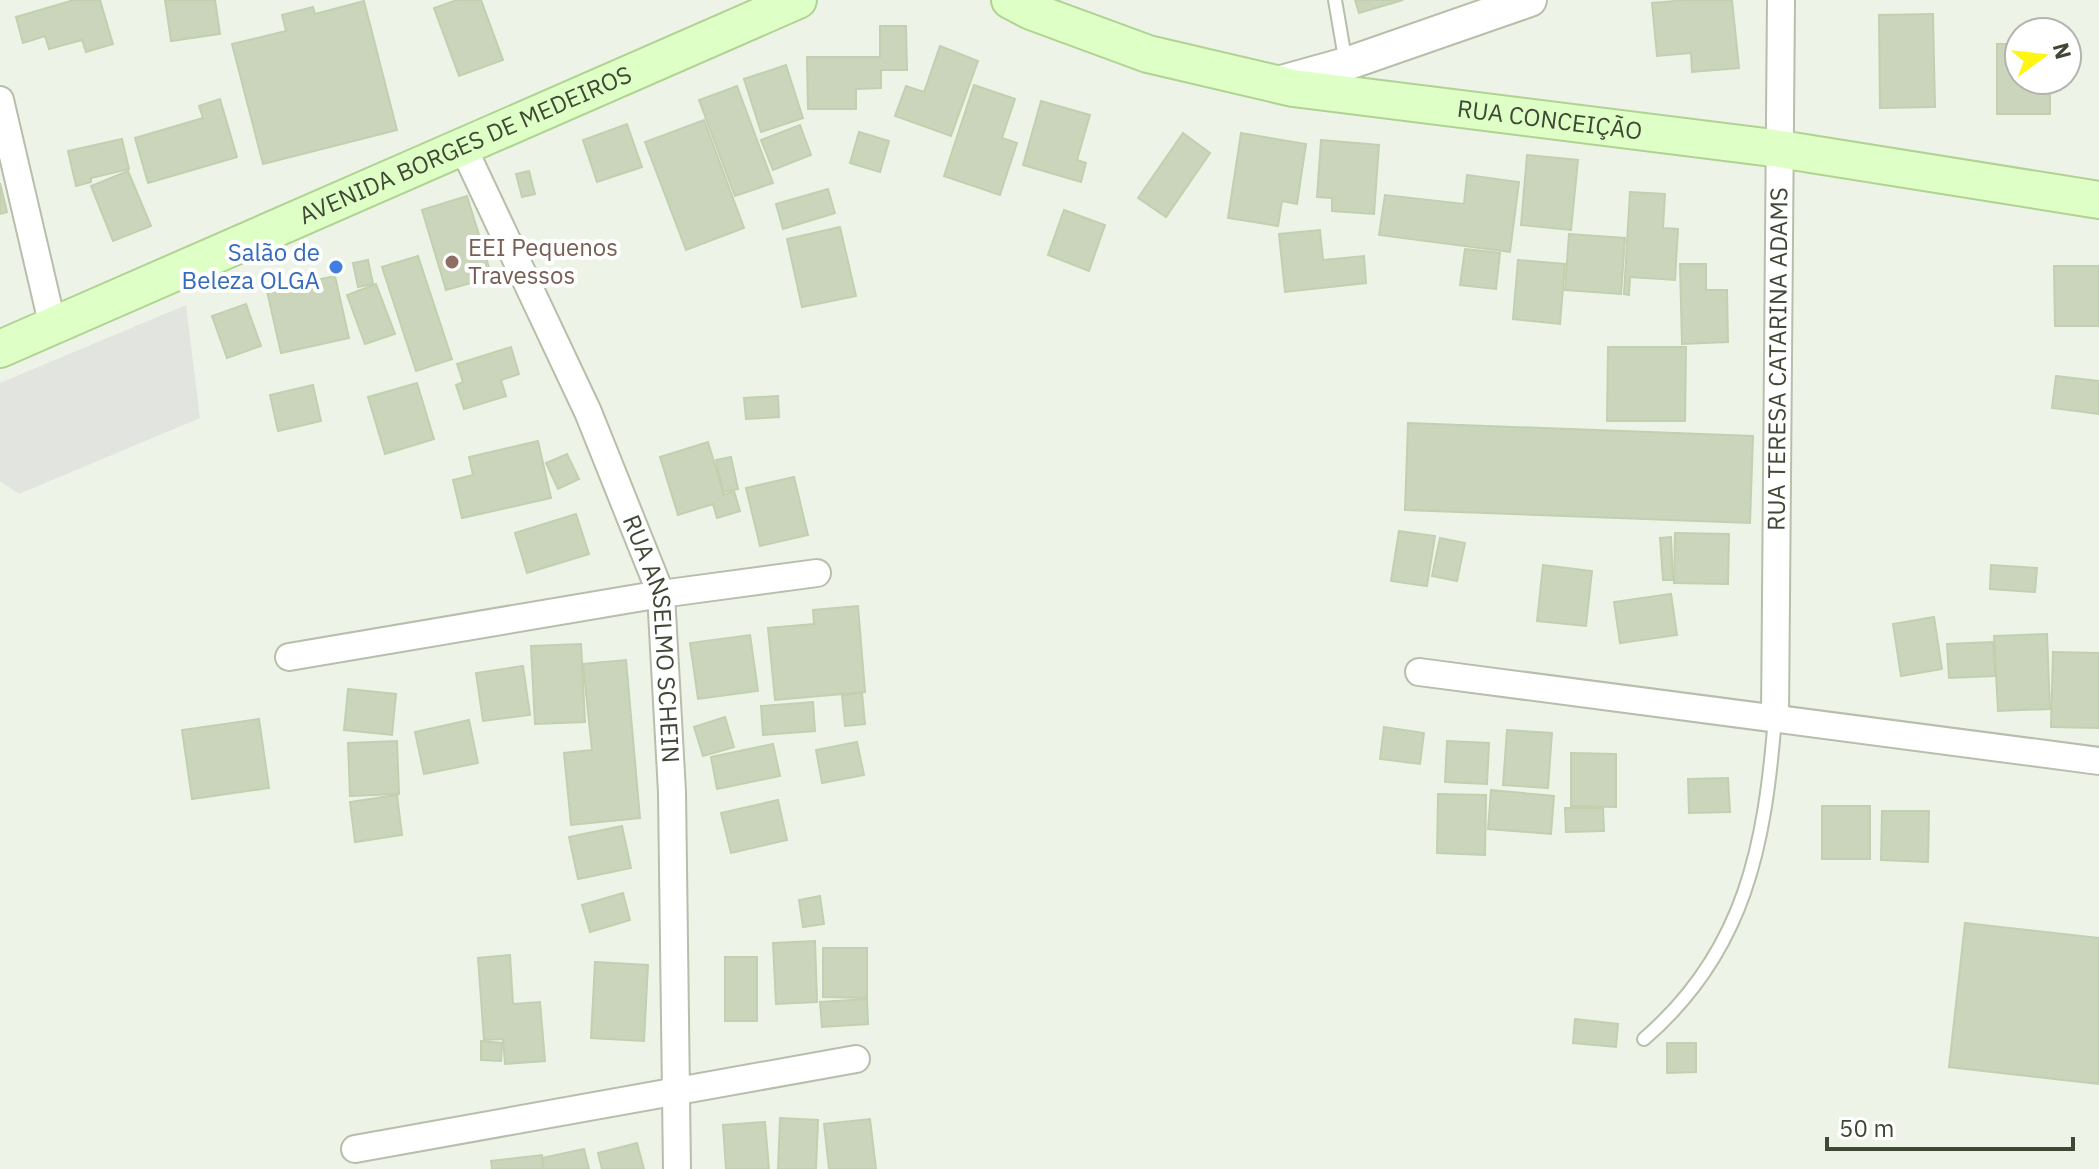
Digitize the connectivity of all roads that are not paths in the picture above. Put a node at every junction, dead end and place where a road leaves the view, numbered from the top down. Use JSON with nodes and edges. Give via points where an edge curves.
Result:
{"nodes":[{"id":1,"x":798,"y":0,"type":"edge"},
{"id":2,"x":1010,"y":0,"type":"edge"},
{"id":3,"x":1335,"y":0,"type":"edge"},
{"id":4,"x":1530,"y":0,"type":"edge"},
{"id":5,"x":1781,"y":0,"type":"edge"},
{"id":6,"x":1346,"y":64,"type":"junction"},
{"id":7,"x":1274,"y":84,"type":"junction"},
{"id":8,"x":0,"y":100,"type":"edge"},
{"id":9,"x":462,"y":145,"type":"junction"},
{"id":10,"x":1780,"y":149,"type":"junction"},
{"id":11,"x":2099,"y":200,"type":"edge"},
{"id":12,"x":53,"y":327,"type":"junction"},
{"id":13,"x":0,"y":349,"type":"edge"},
{"id":14,"x":817,"y":573,"type":"dead end"},
{"id":15,"x":661,"y":594,"type":"junction"},
{"id":16,"x":289,"y":657,"type":"dead end"},
{"id":17,"x":1419,"y":672,"type":"dead end"},
{"id":18,"x":1775,"y":717,"type":"junction"},
{"id":19,"x":2099,"y":761,"type":"edge"},
{"id":20,"x":1644,"y":1039,"type":"dead end"},
{"id":21,"x":856,"y":1059,"type":"dead end"},
{"id":22,"x":677,"y":1092,"type":"junction"},
{"id":23,"x":355,"y":1149,"type":"dead end"},
{"id":24,"x":677,"y":1169,"type":"edge"}],
"edges":[{"from":1,"to":9,"type":"main road","name":"AVENIDA BORGES DE MEDEIROS"},
{"from":2,"to":7,"type":"main road","name":"RUA CONCEIÇÃO","via":[[1148,54]]},
{"from":3,"to":6,"type":"lane"},
{"from":4,"to":6,"type":"street"},
{"from":5,"to":10,"type":"street","name":"RUA TERESA CATARINA ADAMS"},
{"from":6,"to":7,"type":"street"},
{"from":7,"to":10,"type":"main road","name":"RUA CONCEIÇÃO"},
{"from":8,"to":12,"type":"street"},
{"from":9,"to":12,"type":"main road","name":"AVENIDA BORGES DE MEDEIROS"},
{"from":9,"to":15,"type":"street","name":"RUA ANSELMO SCHEIN","via":[[588,412]]},
{"from":10,"to":11,"type":"main road","name":"RUA CONCEIÇÃO"},
{"from":10,"to":18,"type":"street","name":"RUA TERESA CATARINA ADAMS"},
{"from":12,"to":13,"type":"main road","name":"AVENIDA BORGES DE MEDEIROS"},
{"from":14,"to":15,"type":"street"},
{"from":15,"to":16,"type":"street"},
{"from":15,"to":22,"type":"street","name":"RUA ANSELMO SCHEIN","via":[[672,792]]},
{"from":17,"to":18,"type":"street"},
{"from":18,"to":19,"type":"street"},
{"from":18,"to":20,"type":"lane","via":[[1768,805],[1753,867],[1723,947],[1676,1011]]},
{"from":21,"to":22,"type":"street"},
{"from":22,"to":23,"type":"street"},
{"from":22,"to":24,"type":"street","name":"RUA ANSELMO SCHEIN"}]}
